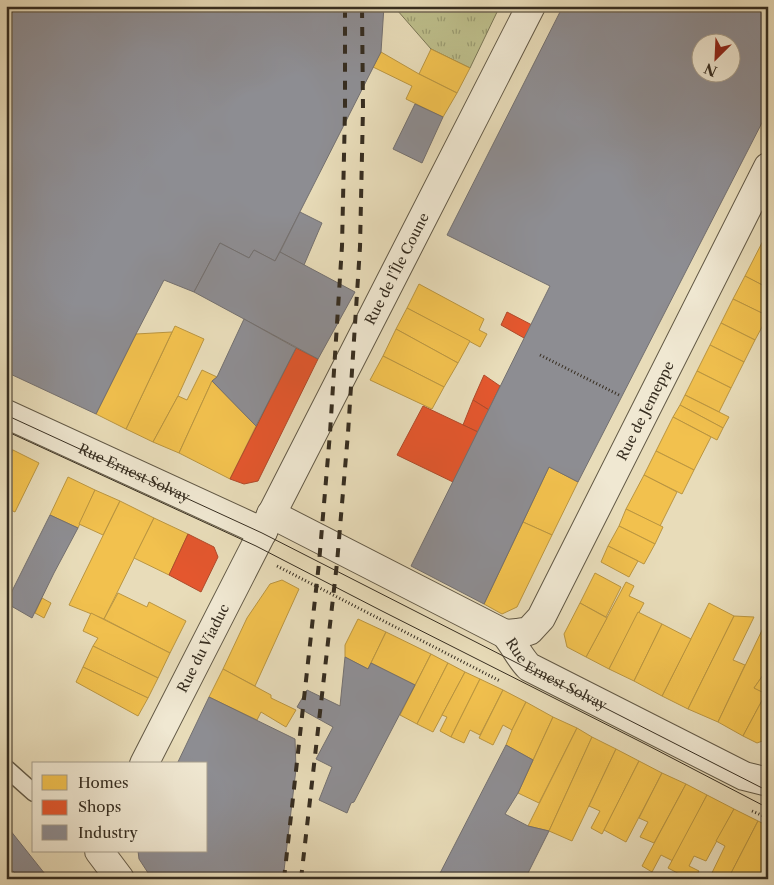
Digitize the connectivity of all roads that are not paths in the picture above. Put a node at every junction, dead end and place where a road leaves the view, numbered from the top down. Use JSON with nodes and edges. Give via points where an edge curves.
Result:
{"nodes":[{"id":1,"x":531,"y":6,"type":"edge"},
{"id":2,"x":768,"y":167,"type":"edge"},
{"id":3,"x":6,"y":414,"type":"edge"},
{"id":4,"x":262,"y":533,"type":"junction"},
{"id":5,"x":505,"y":634,"type":"junction"},
{"id":6,"x":145,"y":762,"type":"edge"},
{"id":7,"x":6,"y":768,"type":"edge"},
{"id":8,"x":768,"y":779,"type":"edge"},
{"id":9,"x":32,"y":791,"type":"edge"},
{"id":10,"x":100,"y":852,"type":"edge"},
{"id":11,"x":120,"y":879,"type":"edge"}],
"edges":[{"from":1,"to":4,"type":"street","name":"Rue de l'Île Coune"},
{"from":2,"to":5,"type":"street","name":"Rue de Jemeppe","via":[[540,618],[529,631]]},
{"from":3,"to":4,"type":"street","name":"Rue Ernest Solvay"},
{"from":4,"to":5,"type":"street","name":"Rue Ernest Solvay"},
{"from":4,"to":6,"type":"street","name":"Rue du Viaduc"},
{"from":5,"to":8,"type":"street","name":"Rue Ernest Solvay","via":[[529,667],[744,776]]},
{"from":7,"to":9,"type":"lane"},
{"from":10,"to":11,"type":"street"}]}
